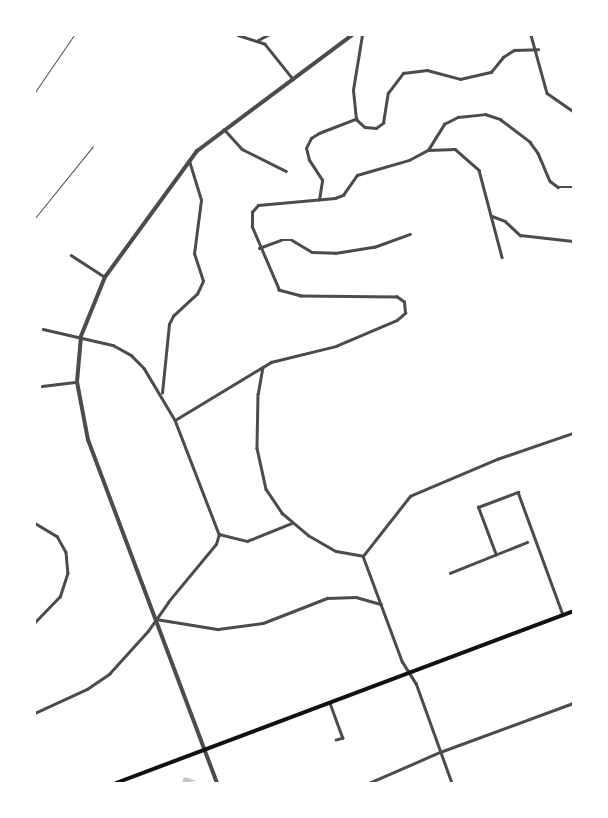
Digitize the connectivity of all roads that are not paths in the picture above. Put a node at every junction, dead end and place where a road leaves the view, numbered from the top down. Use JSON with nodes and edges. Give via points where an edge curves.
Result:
{"nodes":[{"id":1,"x":74,"y":35,"type":"edge"},
{"id":2,"x":238,"y":35,"type":"edge"},
{"id":3,"x":268,"y":35,"type":"edge"},
{"id":4,"x":352,"y":35,"type":"edge"},
{"id":5,"x":362,"y":35,"type":"edge"},
{"id":6,"x":531,"y":35,"type":"edge"},
{"id":7,"x":258,"y":40,"type":"junction"},
{"id":8,"x":538,"y":49,"type":"junction"},
{"id":9,"x":293,"y":79,"type":"junction"},
{"id":10,"x":35,"y":92,"type":"edge"},
{"id":11,"x":573,"y":111,"type":"edge"},
{"id":12,"x":356,"y":120,"type":"junction"},
{"id":13,"x":224,"y":130,"type":"junction"},
{"id":14,"x":93,"y":146,"type":"dead end"},
{"id":15,"x":428,"y":150,"type":"junction"},
{"id":16,"x":188,"y":160,"type":"junction"},
{"id":17,"x":286,"y":171,"type":"dead end"},
{"id":18,"x":573,"y":188,"type":"edge"},
{"id":19,"x":318,"y":200,"type":"junction"},
{"id":20,"x":492,"y":216,"type":"junction"},
{"id":21,"x":35,"y":218,"type":"edge"},
{"id":22,"x":410,"y":234,"type":"dead end"},
{"id":23,"x":573,"y":241,"type":"edge"},
{"id":24,"x":260,"y":248,"type":"junction"},
{"id":25,"x":71,"y":255,"type":"dead end"},
{"id":26,"x":502,"y":257,"type":"dead end"},
{"id":27,"x":105,"y":277,"type":"junction"},
{"id":28,"x":43,"y":329,"type":"dead end"},
{"id":29,"x":82,"y":336,"type":"junction"},
{"id":30,"x":263,"y":367,"type":"junction"},
{"id":31,"x":77,"y":382,"type":"junction"},
{"id":32,"x":42,"y":386,"type":"dead end"},
{"id":33,"x":162,"y":393,"type":"junction"},
{"id":34,"x":175,"y":420,"type":"junction"},
{"id":35,"x":573,"y":433,"type":"edge"},
{"id":36,"x":35,"y":523,"type":"edge"},
{"id":37,"x":292,"y":523,"type":"junction"},
{"id":38,"x":219,"y":534,"type":"junction"},
{"id":39,"x":528,"y":542,"type":"dead end"},
{"id":40,"x":496,"y":554,"type":"junction"},
{"id":41,"x":363,"y":556,"type":"junction"},
{"id":42,"x":450,"y":573,"type":"dead end"},
{"id":43,"x":381,"y":604,"type":"junction"},
{"id":44,"x":573,"y":611,"type":"edge"},
{"id":45,"x":563,"y":615,"type":"junction"},
{"id":46,"x":156,"y":619,"type":"junction"},
{"id":47,"x":35,"y":623,"type":"edge"},
{"id":48,"x":410,"y":673,"type":"junction"},
{"id":49,"x":330,"y":702,"type":"junction"},
{"id":50,"x":573,"y":703,"type":"edge"},
{"id":51,"x":35,"y":713,"type":"edge"},
{"id":52,"x":336,"y":740,"type":"dead end"},
{"id":53,"x":205,"y":749,"type":"junction"},
{"id":54,"x":440,"y":752,"type":"junction"},
{"id":55,"x":116,"y":783,"type":"edge"},
{"id":56,"x":217,"y":783,"type":"edge"},
{"id":57,"x":369,"y":783,"type":"edge"},
{"id":58,"x":452,"y":783,"type":"edge"}],
"edges":[{"from":1,"to":10,"type":"lane"},
{"from":2,"to":7,"type":"street"},
{"from":3,"to":7,"type":"street"},
{"from":4,"to":9,"type":"street"},
{"from":5,"to":12,"type":"street","via":[[354,90]]},
{"from":6,"to":8,"type":"street"},
{"from":7,"to":9,"type":"street"},
{"from":8,"to":11,"type":"street","via":[[547,93]]},
{"from":8,"to":12,"type":"street","via":[[508,53],[490,72],[460,79],[427,70],[403,73],[388,93],[382,123],[376,128],[365,128]]},
{"from":9,"to":13,"type":"street"},
{"from":12,"to":19,"type":"street","via":[[320,133],[308,143],[308,160],[322,180]]},
{"from":13,"to":16,"type":"street"},
{"from":13,"to":17,"type":"street","via":[[242,149]]},
{"from":14,"to":21,"type":"lane"},
{"from":15,"to":18,"type":"street","via":[[444,124],[458,117],[485,114],[500,119],[530,142],[554,184]]},
{"from":15,"to":19,"type":"street","via":[[409,160],[357,175],[343,195]]},
{"from":15,"to":20,"type":"street","via":[[456,149],[467,157],[479,170]]},
{"from":16,"to":27,"type":"street"},
{"from":16,"to":33,"type":"street","via":[[200,190],[194,254],[203,281],[197,294],[169,324]]},
{"from":19,"to":24,"type":"street","via":[[258,205],[250,220]]},
{"from":20,"to":23,"type":"street","via":[[505,221],[520,235]]},
{"from":20,"to":26,"type":"street"},
{"from":22,"to":24,"type":"street","via":[[374,247],[335,253],[312,252],[292,240]]},
{"from":24,"to":30,"type":"street","via":[[279,290],[290,296],[397,297],[404,302],[405,312],[397,320],[336,346],[289,356]]},
{"from":25,"to":27,"type":"street"},
{"from":27,"to":29,"type":"street"},
{"from":28,"to":29,"type":"street"},
{"from":29,"to":31,"type":"street"},
{"from":29,"to":33,"type":"street","via":[[113,345],[131,355]]},
{"from":30,"to":34,"type":"street"},
{"from":30,"to":37,"type":"street","via":[[256,427],[259,465],[266,489]]},
{"from":31,"to":32,"type":"street"},
{"from":31,"to":46,"type":"street","via":[[88,440]]},
{"from":33,"to":34,"type":"street"},
{"from":34,"to":38,"type":"street"},
{"from":35,"to":41,"type":"street","via":[[410,496]]},
{"from":36,"to":47,"type":"street","via":[[57,536],[66,552],[68,573],[60,597]]},
{"from":37,"to":38,"type":"street","via":[[247,541]]},
{"from":37,"to":41,"type":"street","via":[[324,546]]},
{"from":38,"to":46,"type":"street","via":[[216,544]]},
{"from":39,"to":40,"type":"street"},
{"from":40,"to":42,"type":"street"},
{"from":40,"to":45,"type":"street","via":[[478,507],[518,492]]},
{"from":41,"to":43,"type":"street"},
{"from":43,"to":46,"type":"street","via":[[356,597],[327,598],[263,623],[218,628]]},
{"from":43,"to":48,"type":"street"},
{"from":44,"to":45,"type":"main road"},
{"from":45,"to":48,"type":"main road"},
{"from":46,"to":51,"type":"street","via":[[109,674],[87,689]]},
{"from":46,"to":53,"type":"street"},
{"from":48,"to":49,"type":"main road"},
{"from":48,"to":54,"type":"street"},
{"from":49,"to":52,"type":"street","via":[[343,738]]},
{"from":49,"to":53,"type":"main road"},
{"from":50,"to":54,"type":"street"},
{"from":53,"to":55,"type":"main road"},
{"from":53,"to":56,"type":"street"},
{"from":54,"to":57,"type":"street"},
{"from":54,"to":58,"type":"street"}]}
